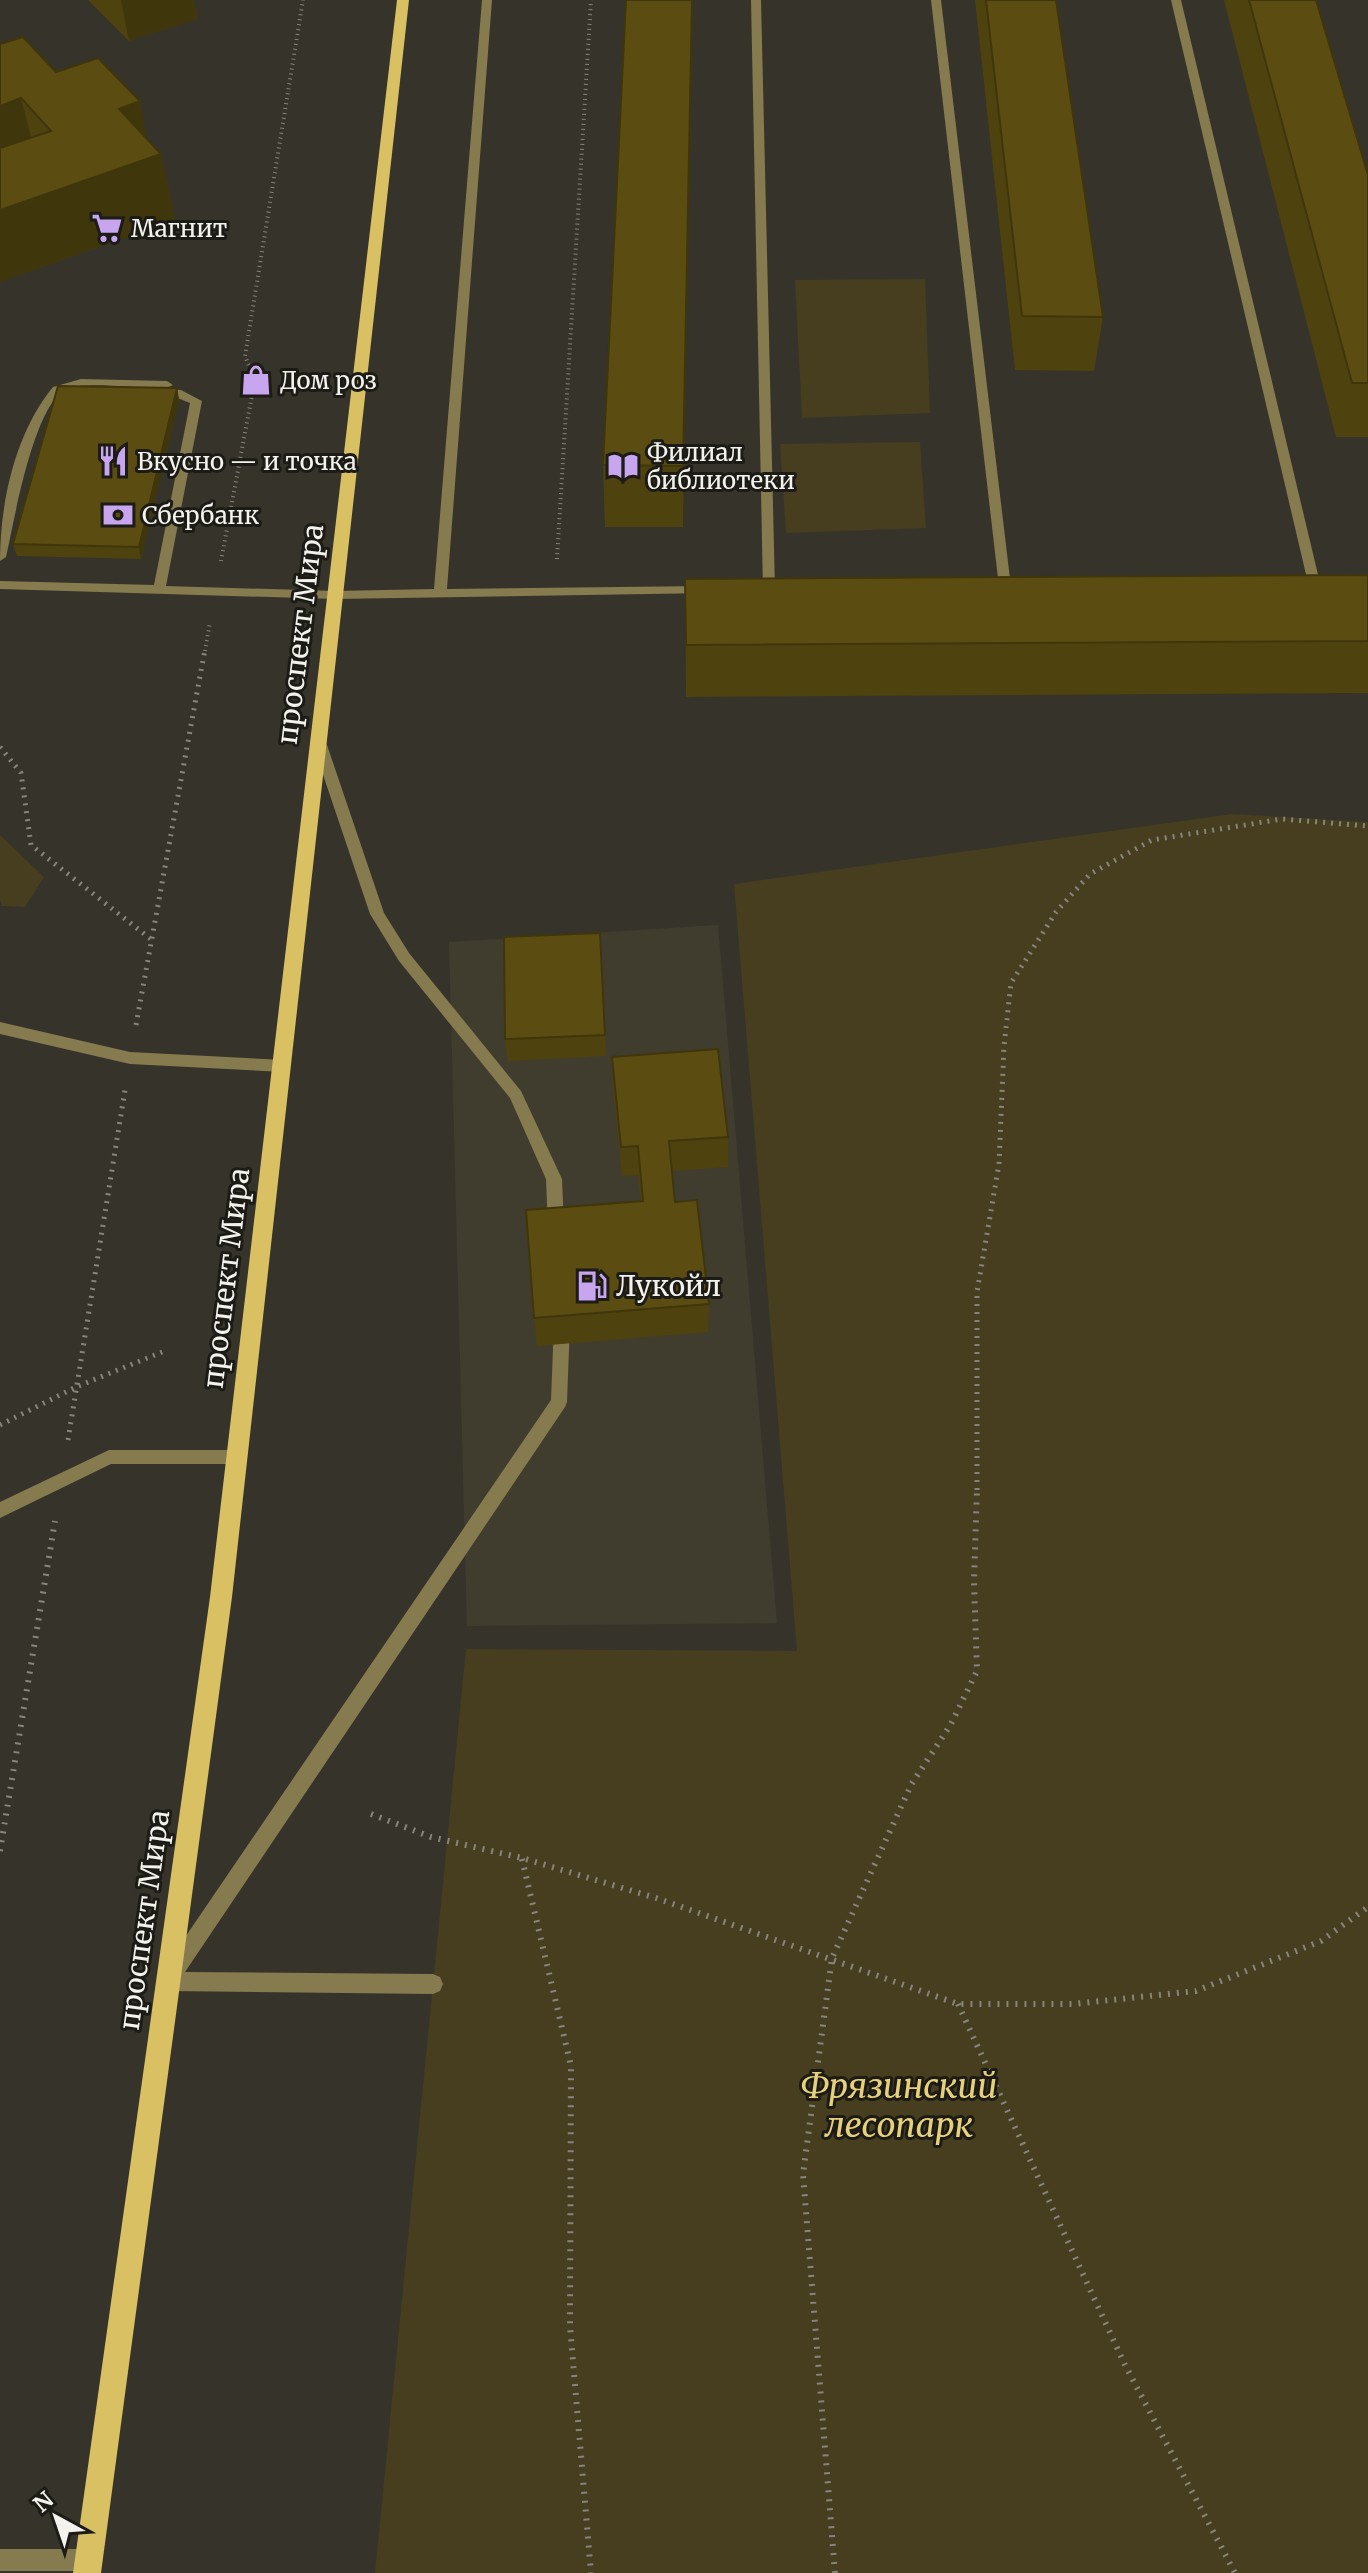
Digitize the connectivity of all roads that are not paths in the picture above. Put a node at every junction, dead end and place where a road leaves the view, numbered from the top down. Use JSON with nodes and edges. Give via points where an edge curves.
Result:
{"nodes":[{"id":1,"x":403,"y":0,"type":"edge"},
{"id":2,"x":487,"y":0,"type":"edge"},
{"id":3,"x":756,"y":0,"type":"edge"},
{"id":4,"x":936,"y":0,"type":"edge"},
{"id":5,"x":1176,"y":0,"type":"edge"},
{"id":6,"x":0,"y":557,"type":"edge"},
{"id":7,"x":1298,"y":584,"type":"edge"},
{"id":8,"x":0,"y":585,"type":"edge"},
{"id":9,"x":990,"y":587,"type":"edge"},
{"id":10,"x":1005,"y":587,"type":"junction"},
{"id":11,"x":1021,"y":587,"type":"edge"},
{"id":12,"x":785,"y":589,"type":"edge"},
{"id":13,"x":159,"y":590,"type":"junction"},
{"id":14,"x":723,"y":590,"type":"edge"},
{"id":15,"x":754,"y":590,"type":"edge"},
{"id":16,"x":769,"y":590,"type":"junction"},
{"id":17,"x":440,"y":594,"type":"junction"},
{"id":18,"x":335,"y":595,"type":"junction"},
{"id":19,"x":320,"y":745,"type":"junction"},
{"id":20,"x":0,"y":1028,"type":"edge"},
{"id":21,"x":284,"y":1066,"type":"junction"},
{"id":22,"x":558,"y":1252,"type":"edge"},
{"id":23,"x":561,"y":1298,"type":"edge"},
{"id":24,"x":237,"y":1457,"type":"junction"},
{"id":25,"x":0,"y":1510,"type":"edge"},
{"id":26,"x":167,"y":1981,"type":"junction"},
{"id":27,"x":433,"y":1984,"type":"dead end"},
{"id":28,"x":0,"y":2560,"type":"edge"},
{"id":29,"x":87,"y":2569,"type":"edge"}],
"edges":[{"from":1,"to":18,"type":"main road","name":"проспект Мира"},
{"from":2,"to":17,"type":"street"},
{"from":3,"to":16,"type":"street"},
{"from":4,"to":10,"type":"street"},
{"from":5,"to":7,"type":"street","via":[[1320,583]]},
{"from":6,"to":13,"type":"street","via":[[31,432],[50,400],[68,390],[177,393],[196,401]]},
{"from":8,"to":13,"type":"street"},
{"from":9,"to":10,"type":"street"},
{"from":10,"to":11,"type":"street"},
{"from":12,"to":16,"type":"street"},
{"from":13,"to":18,"type":"street"},
{"from":14,"to":17,"type":"street"},
{"from":15,"to":16,"type":"street"},
{"from":17,"to":18,"type":"street"},
{"from":18,"to":19,"type":"main road","name":"проспект Мира"},
{"from":19,"to":21,"type":"main road","name":"проспект Мира"},
{"from":19,"to":22,"type":"street","via":[[377,914],[404,957],[516,1095],[554,1179]]},
{"from":20,"to":21,"type":"street","via":[[130,1058]]},
{"from":21,"to":24,"type":"main road","name":"проспект Мира"},
{"from":23,"to":26,"type":"street","via":[[559,1402]]},
{"from":24,"to":25,"type":"street","via":[[109,1457]]},
{"from":24,"to":26,"type":"main road","name":"проспект Мира"},
{"from":26,"to":27,"type":"street"},
{"from":26,"to":29,"type":"main road","name":"проспект Мира"},
{"from":28,"to":29,"type":"street"}]}
